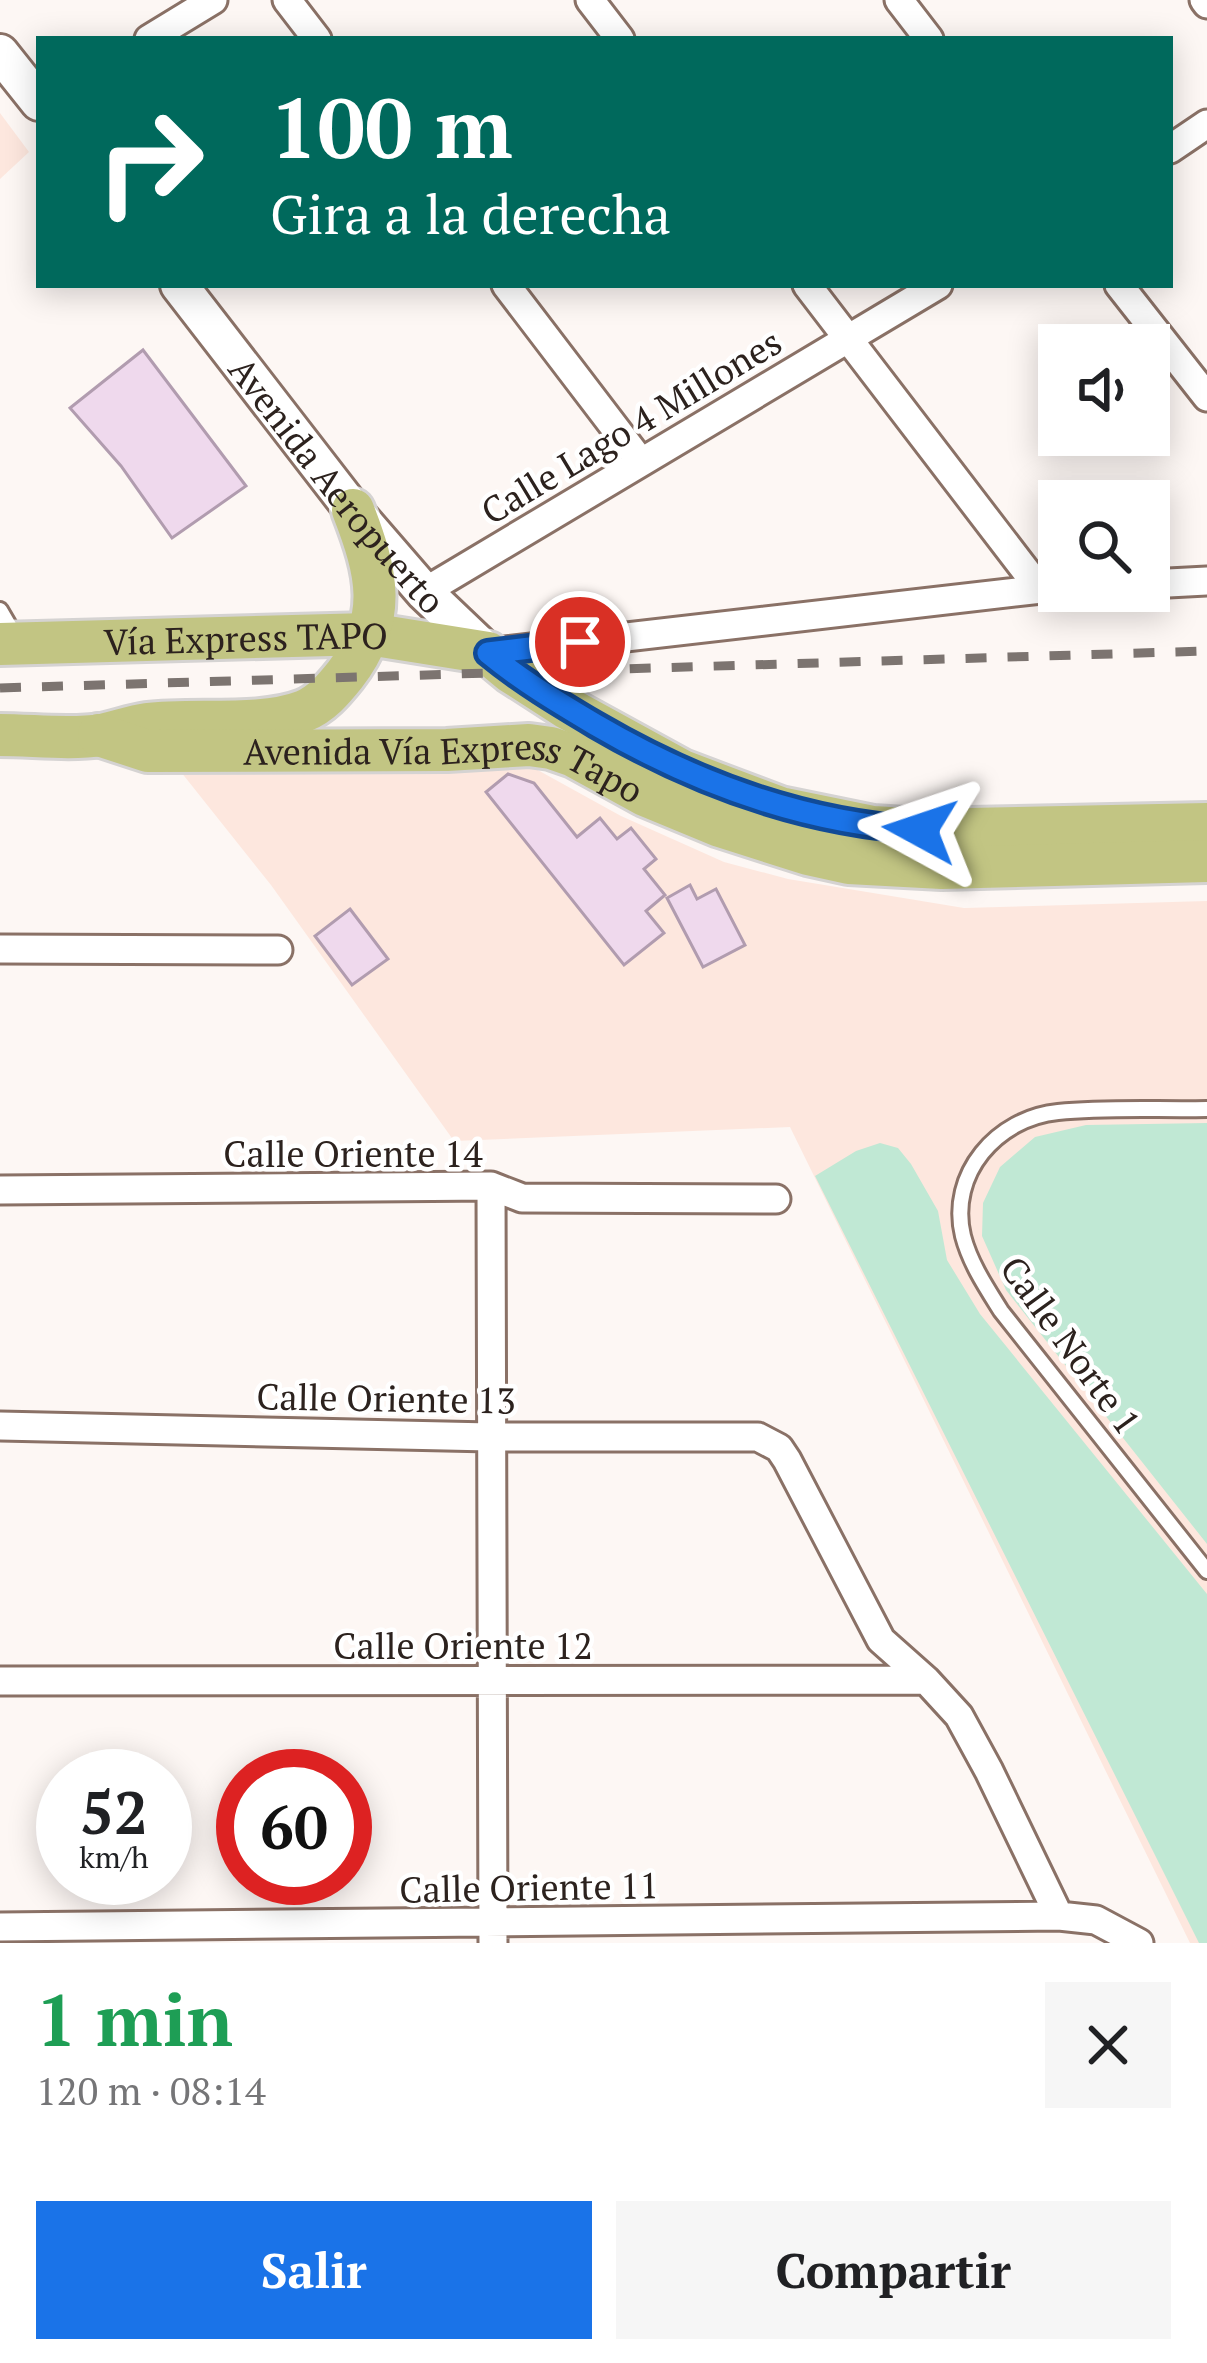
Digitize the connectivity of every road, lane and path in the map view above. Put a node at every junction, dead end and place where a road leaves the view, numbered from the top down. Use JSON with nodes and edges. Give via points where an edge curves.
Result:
{"nodes":[{"id":1,"x":213,"y":0,"type":"edge"},
{"id":2,"x":287,"y":0,"type":"edge"},
{"id":3,"x":590,"y":0,"type":"edge"},
{"id":4,"x":899,"y":0,"type":"edge"},
{"id":5,"x":154,"y":36,"type":"edge"},
{"id":6,"x":315,"y":36,"type":"edge"},
{"id":7,"x":618,"y":36,"type":"edge"},
{"id":8,"x":927,"y":36,"type":"edge"},
{"id":9,"x":0,"y":53,"type":"edge"},
{"id":10,"x":36,"y":98,"type":"edge"},
{"id":11,"x":181,"y":288,"type":"edge"},
{"id":12,"x":508,"y":288,"type":"edge"},
{"id":13,"x":809,"y":288,"type":"edge"},
{"id":14,"x":933,"y":288,"type":"edge"},
{"id":15,"x":1121,"y":288,"type":"edge"},
{"id":16,"x":848,"y":339,"type":"junction"},
{"id":17,"x":1207,"y":397,"type":"edge"},
{"id":18,"x":641,"y":462,"type":"junction"},
{"id":19,"x":353,"y":510,"type":"junction"},
{"id":20,"x":1038,"y":574,"type":"edge"},
{"id":21,"x":1207,"y":581,"type":"edge"},
{"id":22,"x":1170,"y":583,"type":"edge"},
{"id":23,"x":1038,"y":589,"type":"edge"},
{"id":24,"x":424,"y":592,"type":"junction"},
{"id":25,"x":4,"y":624,"type":"edge"},
{"id":26,"x":369,"y":634,"type":"junction"},
{"id":27,"x":500,"y":662,"type":"junction"},
{"id":28,"x":99,"y":735,"type":"junction"},
{"id":29,"x":0,"y":736,"type":"edge"},
{"id":30,"x":1207,"y":824,"type":"edge"},
{"id":31,"x":1207,"y":861,"type":"edge"},
{"id":32,"x":0,"y":950,"type":"edge"},
{"id":33,"x":278,"y":950,"type":"dead end"},
{"id":34,"x":1207,"y":1109,"type":"edge"},
{"id":35,"x":490,"y":1186,"type":"junction"},
{"id":36,"x":0,"y":1190,"type":"edge"},
{"id":37,"x":776,"y":1199,"type":"dead end"},
{"id":38,"x":0,"y":1426,"type":"edge"},
{"id":39,"x":490,"y":1437,"type":"junction"},
{"id":40,"x":1207,"y":1571,"type":"edge"},
{"id":41,"x":926,"y":1680,"type":"junction"},
{"id":42,"x":0,"y":1681,"type":"edge"},
{"id":43,"x":491,"y":1681,"type":"junction"},
{"id":44,"x":1059,"y":1916,"type":"junction"},
{"id":45,"x":0,"y":1927,"type":"edge"},
{"id":46,"x":494,"y":1933,"type":"edge"},
{"id":47,"x":1139,"y":1943,"type":"edge"}],
"edges":[{"from":1,"to":5,"type":"street"},
{"from":2,"to":6,"type":"street"},
{"from":3,"to":7,"type":"street"},
{"from":4,"to":8,"type":"street"},
{"from":9,"to":10,"type":"main road"},
{"from":11,"to":19,"type":"main road","name":"Avenida Aeropuerto"},
{"from":12,"to":18,"type":"street"},
{"from":13,"to":16,"type":"street"},
{"from":14,"to":16,"type":"street","name":"Calle Lago 4 Millones"},
{"from":15,"to":17,"type":"street"},
{"from":16,"to":18,"type":"street","name":"Calle Lago 4 Millones"},
{"from":16,"to":20,"type":"street"},
{"from":18,"to":24,"type":"street","name":"Calle Lago 4 Millones"},
{"from":19,"to":24,"type":"main road","name":"Avenida Aeropuerto"},
{"from":19,"to":26,"type":"main road","via":[[375,576]]},
{"from":21,"to":22,"type":"street"},
{"from":23,"to":27,"type":"street"},
{"from":24,"to":27,"type":"main road","name":"Avenida Aeropuerto"},
{"from":25,"to":26,"type":"main road","name":"Vía Express TAPO"},
{"from":26,"to":27,"type":"main road","name":"Vía Express TAPO"},
{"from":26,"to":28,"type":"main road","via":[[344,677],[303,711]]},
{"from":27,"to":30,"type":"main road","name":"Avenida Vía Express Tapo","via":[[682,771],[818,817],[920,830]]},
{"from":28,"to":29,"type":"main road"},
{"from":28,"to":31,"type":"main road","name":"Avenida Vía Express Tapo","via":[[148,751],[551,748],[720,826],[850,863]]},
{"from":32,"to":33,"type":"street"},
{"from":34,"to":40,"type":"lane","name":"Calle Norte 1","via":[[1054,1112],[1012,1125],[980,1151],[962,1204],[962,1233],[1000,1311]]},
{"from":35,"to":36,"type":"street","name":"Calle Oriente 14"},
{"from":35,"to":37,"type":"street","name":"Calle Oriente 14","via":[[522,1198]]},
{"from":35,"to":39,"type":"street"},
{"from":38,"to":39,"type":"street","name":"Calle Oriente 13"},
{"from":39,"to":41,"type":"street","name":"Calle Oriente 13","via":[[770,1442],[787,1460],[881,1640]]},
{"from":39,"to":43,"type":"street"},
{"from":41,"to":43,"type":"street","name":"Calle Oriente 12"},
{"from":41,"to":44,"type":"street","via":[[959,1716]]},
{"from":42,"to":43,"type":"street","name":"Calle Oriente 12"},
{"from":43,"to":46,"type":"street"},
{"from":44,"to":46,"type":"street","name":"Calle Oriente 11"},
{"from":44,"to":47,"type":"street","name":"Calle Oriente 11","via":[[1096,1920]]},
{"from":45,"to":46,"type":"street","name":"Calle Oriente 11"}]}
